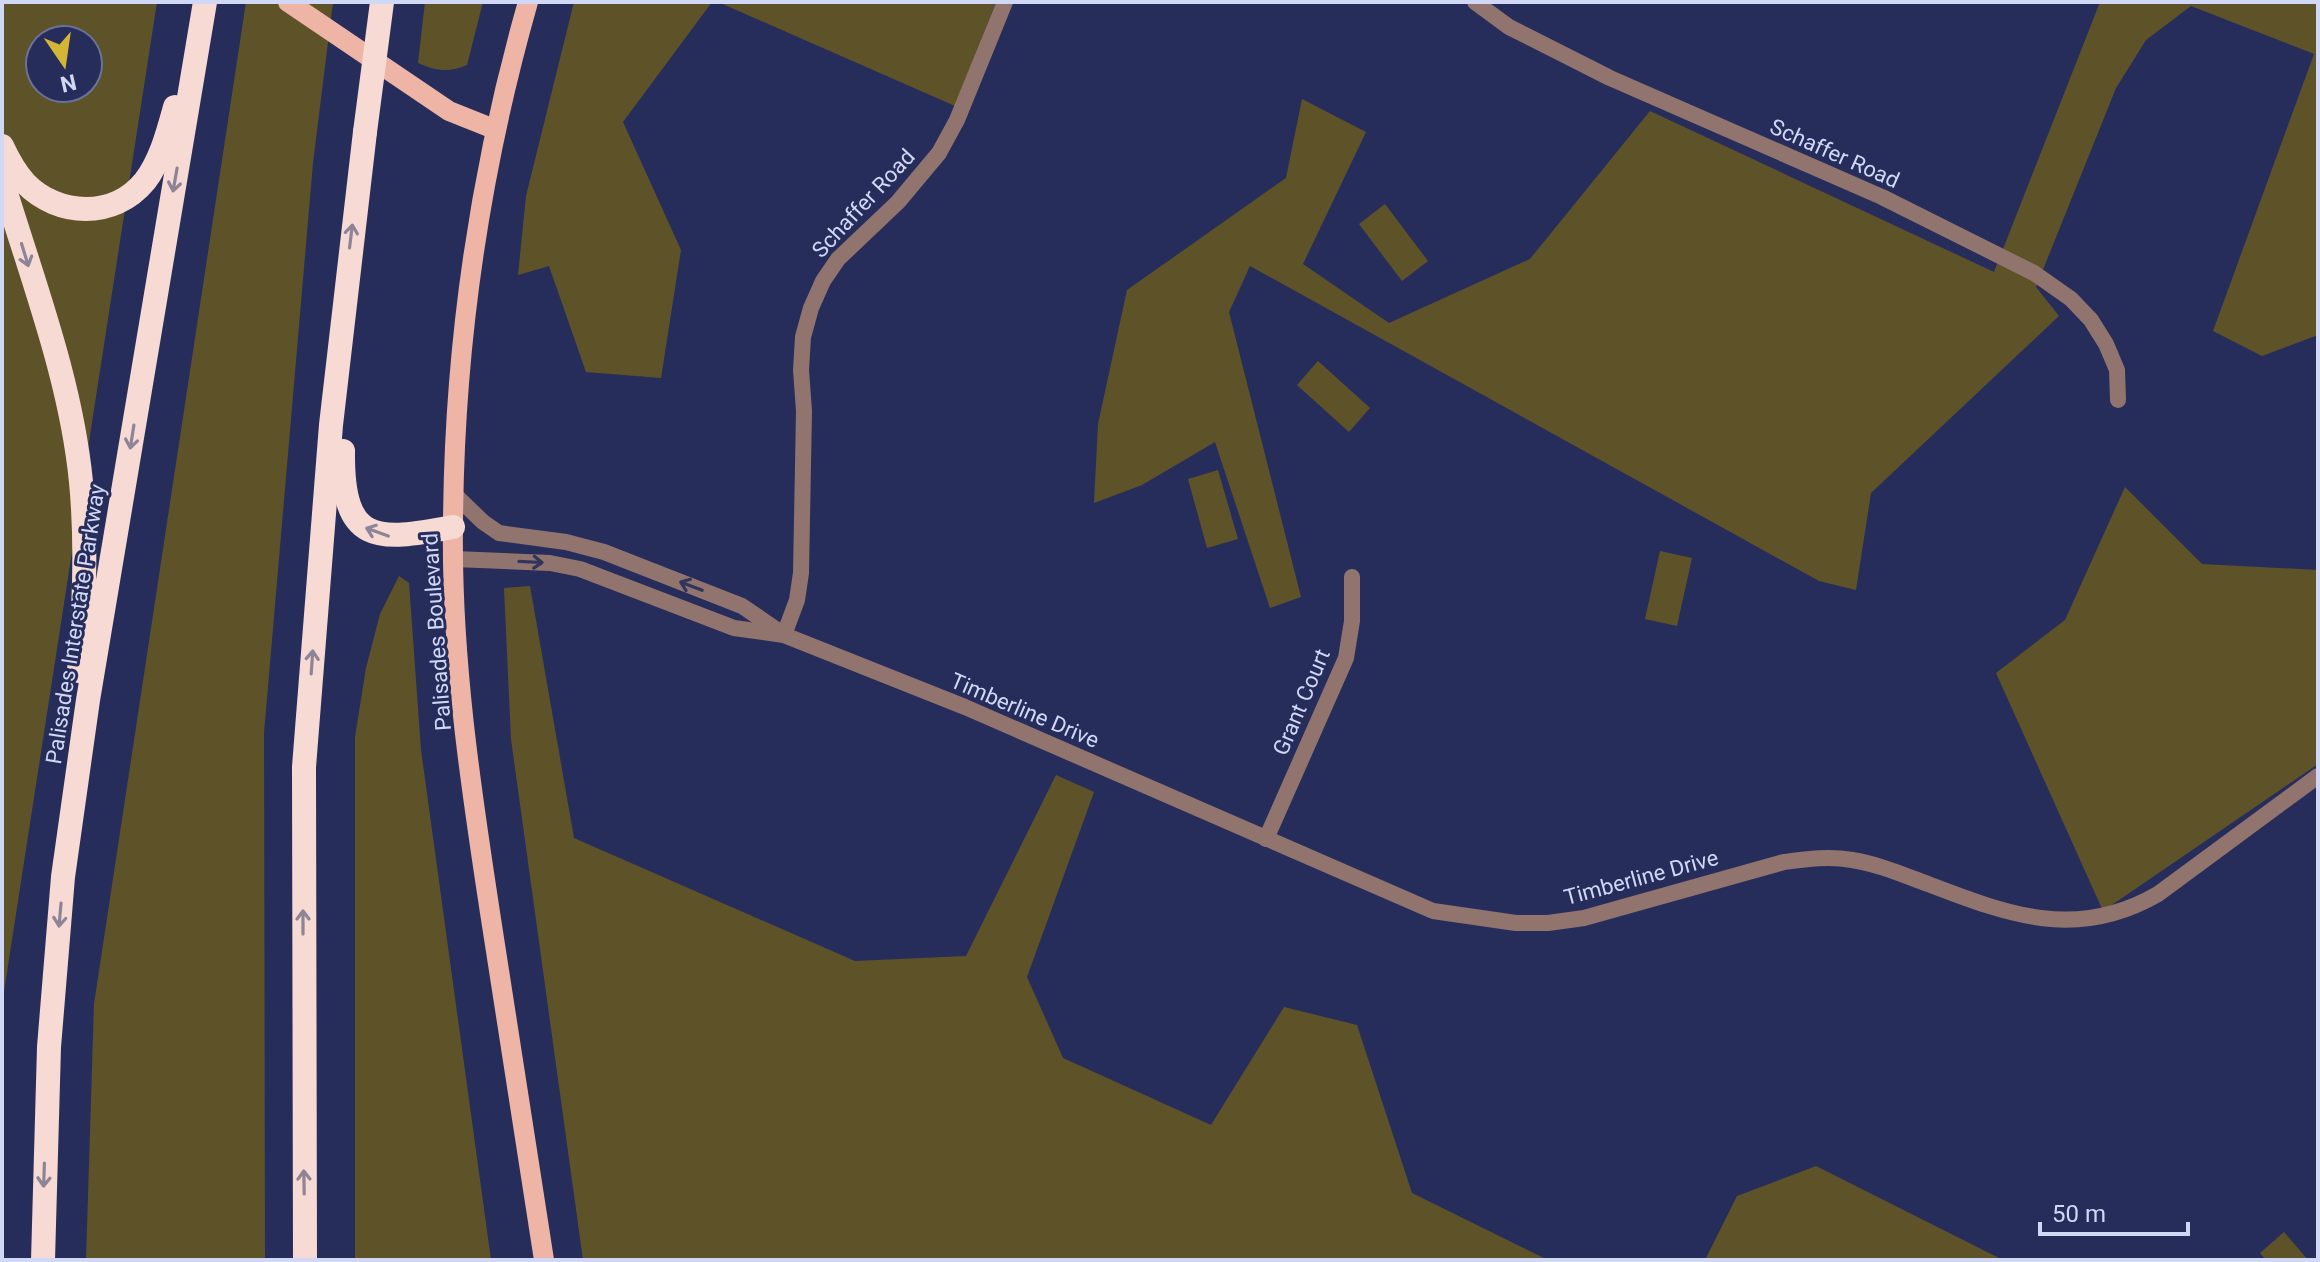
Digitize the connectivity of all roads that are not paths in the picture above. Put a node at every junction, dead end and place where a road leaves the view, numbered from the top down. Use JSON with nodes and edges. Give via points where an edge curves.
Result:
{"nodes":[{"id":1,"x":288,"y":2,"type":"edge"},
{"id":2,"x":382,"y":2,"type":"edge"},
{"id":3,"x":528,"y":2,"type":"edge"},
{"id":4,"x":1005,"y":2,"type":"edge"},
{"id":5,"x":1475,"y":2,"type":"edge"},
{"id":6,"x":204,"y":11,"type":"edge"},
{"id":7,"x":494,"y":129,"type":"junction"},
{"id":8,"x":2,"y":146,"type":"edge"},
{"id":9,"x":2,"y":180,"type":"edge"},
{"id":10,"x":346,"y":279,"type":"junction"},
{"id":11,"x":2118,"y":400,"type":"dead end"},
{"id":12,"x":454,"y":494,"type":"junction"},
{"id":13,"x":453,"y":527,"type":"junction"},
{"id":14,"x":454,"y":559,"type":"junction"},
{"id":15,"x":1352,"y":577,"type":"dead end"},
{"id":16,"x":718,"y":596,"type":"junction"},
{"id":17,"x":710,"y":618,"type":"junction"},
{"id":18,"x":784,"y":635,"type":"junction"},
{"id":19,"x":2318,"y":776,"type":"edge"},
{"id":20,"x":1266,"y":839,"type":"junction"},
{"id":21,"x":63,"y":877,"type":"junction"},
{"id":22,"x":43,"y":1260,"type":"edge"},
{"id":23,"x":305,"y":1260,"type":"edge"},
{"id":24,"x":544,"y":1260,"type":"edge"}],
"edges":[{"from":1,"to":7,"type":"main road","via":[[449,111]]},
{"from":10,"to":2,"type":"highway","one_way":true,"bridge":true},
{"from":3,"to":7,"type":"main road","name":"Palisades Boulevard"},
{"from":4,"to":18,"type":"street","name":"Schaffer Road","via":[[939,153],[898,202],[838,259],[811,308],[801,370],[801,573]]},
{"from":5,"to":11,"type":"street","name":"Schaffer Road","via":[[1509,27],[1610,78],[1882,197],[2034,273],[2091,320],[2117,370]]},
{"from":6,"to":8,"type":"highway","via":[[162,148],[149,175],[129,196],[90,210],[55,204],[23,181]]},
{"from":6,"to":21,"type":"highway","name":"Palisades Interstate Parkway","one_way":true},
{"from":7,"to":12,"type":"main road","name":"Palisades Boulevard","via":[[466,304]]},
{"from":9,"to":21,"type":"highway","one_way":true,"via":[[61,373],[81,480],[84,597]]},
{"from":13,"to":10,"type":"highway","one_way":true,"via":[[384,536],[363,526],[348,507],[343,478]]},
{"from":23,"to":10,"type":"highway","one_way":true,"via":[[304,767]]},
{"from":12,"to":13,"type":"main road","name":"Palisades Boulevard"},
{"from":16,"to":12,"type":"street","name":"Timberline Drive","one_way":true,"via":[[594,549],[499,533]]},
{"from":13,"to":14,"type":"main road","name":"Palisades Boulevard"},
{"from":14,"to":17,"type":"street","name":"Timberline Drive","one_way":true,"via":[[580,569]]},
{"from":14,"to":24,"type":"main road","name":"Palisades Boulevard","via":[[475,812]]},
{"from":15,"to":20,"type":"street","name":"Grant Court","via":[[1346,658]]},
{"from":16,"to":17,"type":"street"},
{"from":16,"to":18,"type":"street","name":"Timberline Drive"},
{"from":17,"to":18,"type":"street","name":"Timberline Drive","via":[[734,628]]},
{"from":18,"to":20,"type":"street","name":"Timberline Drive","via":[[965,707]]},
{"from":19,"to":20,"type":"street","name":"Timberline Drive","via":[[2158,894],[2109,916],[2081,921],[2030,917],[1879,866],[1817,857],[1584,918],[1516,923],[1433,911]]},
{"from":21,"to":22,"type":"highway","name":"Palisades Interstate Parkway","one_way":true,"via":[[49,1047]]}]}
